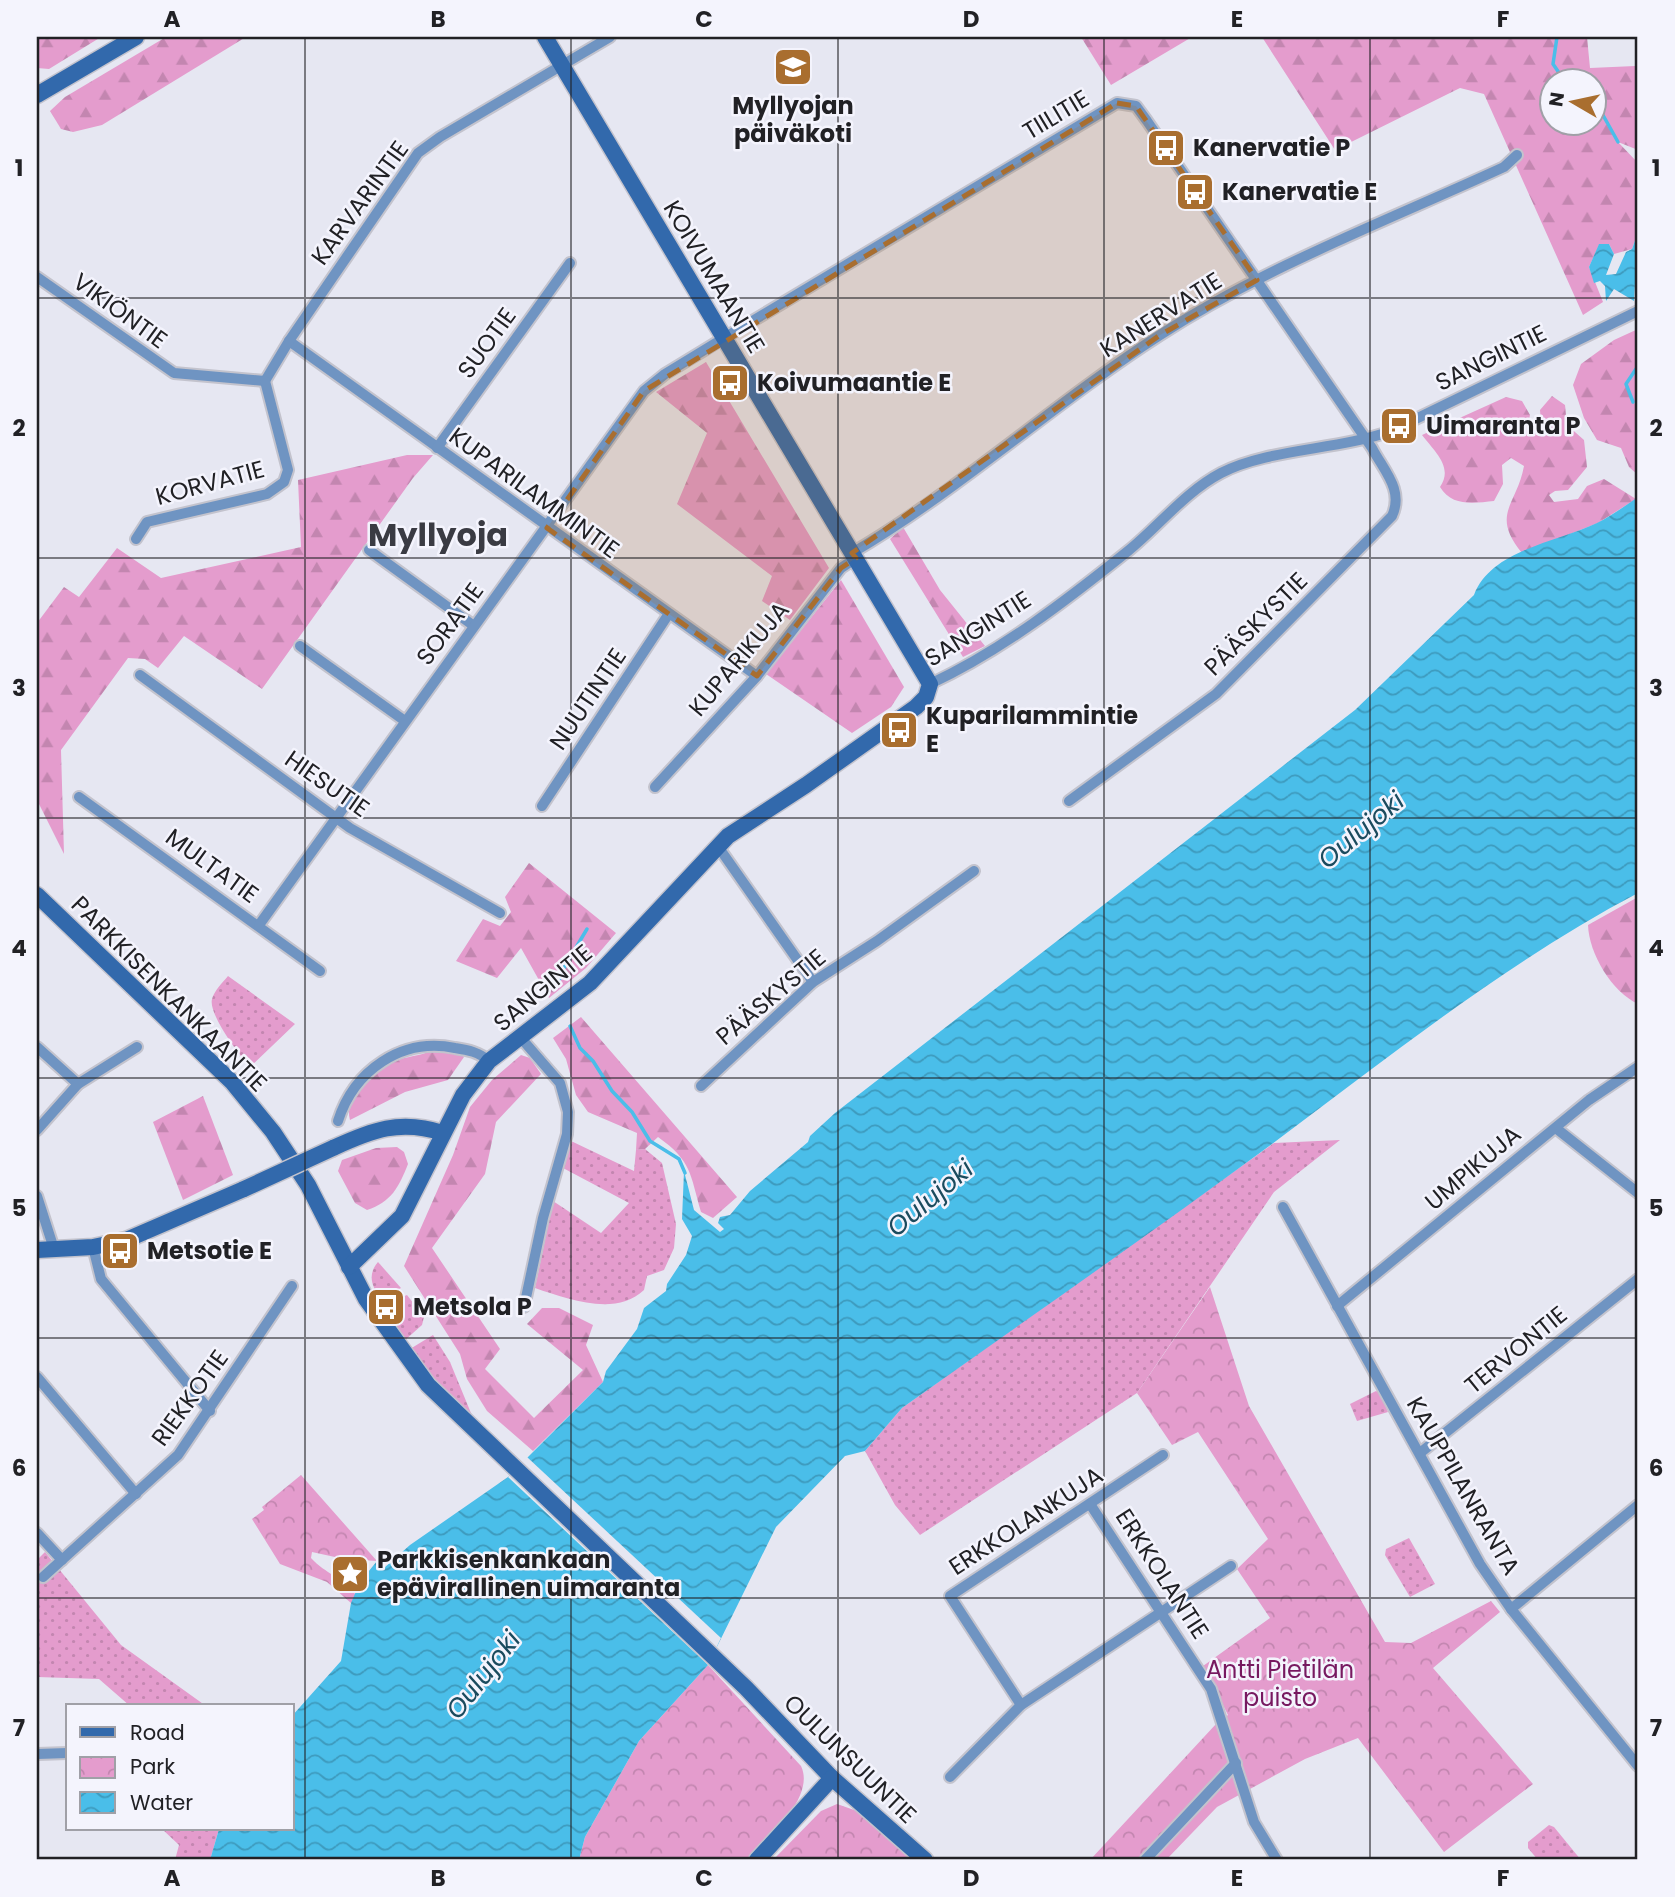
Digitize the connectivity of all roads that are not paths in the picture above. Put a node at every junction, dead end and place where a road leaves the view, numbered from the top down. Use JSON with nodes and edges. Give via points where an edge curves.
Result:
{"nodes":[{"id":1,"x":136,"y":37,"type":"edge"},
{"id":2,"x":545,"y":37,"type":"edge"},
{"id":3,"x":610,"y":37,"type":"edge"},
{"id":4,"x":562,"y":65,"type":"junction"},
{"id":5,"x":37,"y":95,"type":"edge"},
{"id":6,"x":1517,"y":155,"type":"dead end"},
{"id":7,"x":570,"y":263,"type":"dead end"},
{"id":8,"x":37,"y":277,"type":"edge"},
{"id":9,"x":1257,"y":280,"type":"junction"},
{"id":10,"x":1638,"y":311,"type":"edge"},
{"id":11,"x":724,"y":338,"type":"junction"},
{"id":12,"x":289,"y":341,"type":"junction"},
{"id":13,"x":265,"y":381,"type":"junction"},
{"id":14,"x":1366,"y":440,"type":"junction"},
{"id":15,"x":437,"y":448,"type":"junction"},
{"id":16,"x":547,"y":527,"type":"junction"},
{"id":17,"x":135,"y":539,"type":"dead end"},
{"id":18,"x":369,"y":550,"type":"dead end"},
{"id":19,"x":854,"y":556,"type":"junction"},
{"id":20,"x":668,"y":615,"type":"junction"},
{"id":21,"x":474,"y":626,"type":"junction"},
{"id":22,"x":300,"y":646,"type":"dead end"},
{"id":23,"x":140,"y":675,"type":"dead end"},
{"id":24,"x":757,"y":676,"type":"junction"},
{"id":25,"x":930,"y":684,"type":"junction"},
{"id":26,"x":405,"y":721,"type":"junction"},
{"id":27,"x":655,"y":788,"type":"dead end"},
{"id":28,"x":79,"y":797,"type":"dead end"},
{"id":29,"x":1069,"y":801,"type":"dead end"},
{"id":30,"x":542,"y":806,"type":"dead end"},
{"id":31,"x":335,"y":817,"type":"junction"},
{"id":32,"x":717,"y":845,"type":"junction"},
{"id":33,"x":974,"y":871,"type":"dead end"},
{"id":34,"x":37,"y":895,"type":"edge"},
{"id":35,"x":500,"y":913,"type":"dead end"},
{"id":36,"x":259,"y":925,"type":"junction"},
{"id":37,"x":320,"y":971,"type":"dead end"},
{"id":38,"x":813,"y":982,"type":"junction"},
{"id":39,"x":521,"y":1038,"type":"junction"},
{"id":40,"x":37,"y":1047,"type":"edge"},
{"id":41,"x":137,"y":1047,"type":"dead end"},
{"id":42,"x":489,"y":1062,"type":"junction"},
{"id":43,"x":1638,"y":1067,"type":"edge"},
{"id":44,"x":78,"y":1084,"type":"junction"},
{"id":45,"x":701,"y":1086,"type":"dead end"},
{"id":46,"x":338,"y":1121,"type":"dead end"},
{"id":47,"x":1557,"y":1129,"type":"junction"},
{"id":48,"x":37,"y":1130,"type":"edge"},
{"id":49,"x":443,"y":1133,"type":"junction"},
{"id":50,"x":1638,"y":1193,"type":"edge"},
{"id":51,"x":37,"y":1196,"type":"edge"},
{"id":52,"x":1283,"y":1207,"type":"dead end"},
{"id":53,"x":93,"y":1247,"type":"junction"},
{"id":54,"x":54,"y":1249,"type":"junction"},
{"id":55,"x":37,"y":1250,"type":"edge"},
{"id":56,"x":349,"y":1267,"type":"junction"},
{"id":57,"x":1638,"y":1279,"type":"edge"},
{"id":58,"x":292,"y":1286,"type":"dead end"},
{"id":59,"x":1337,"y":1306,"type":"junction"},
{"id":60,"x":524,"y":1307,"type":"dead end"},
{"id":61,"x":37,"y":1377,"type":"edge"},
{"id":62,"x":210,"y":1411,"type":"junction"},
{"id":63,"x":480,"y":1436,"type":"joint"},
{"id":64,"x":1420,"y":1454,"type":"junction"},
{"id":65,"x":1163,"y":1455,"type":"dead end"},
{"id":66,"x":136,"y":1494,"type":"junction"},
{"id":67,"x":1090,"y":1504,"type":"junction"},
{"id":68,"x":1638,"y":1505,"type":"edge"},
{"id":69,"x":37,"y":1533,"type":"edge"},
{"id":70,"x":62,"y":1560,"type":"junction"},
{"id":71,"x":1231,"y":1566,"type":"dead end"},
{"id":72,"x":43,"y":1577,"type":"dead end"},
{"id":73,"x":1162,"y":1609,"type":"junction"},
{"id":74,"x":1511,"y":1609,"type":"junction"},
{"id":75,"x":1021,"y":1705,"type":"junction"},
{"id":76,"x":66,"y":1753,"type":"edge"},
{"id":77,"x":37,"y":1754,"type":"edge"},
{"id":78,"x":1236,"y":1763,"type":"junction"},
{"id":79,"x":1638,"y":1766,"type":"edge"},
{"id":80,"x":950,"y":1777,"type":"dead end"},
{"id":81,"x":832,"y":1779,"type":"junction"},
{"id":82,"x":757,"y":1860,"type":"edge"},
{"id":83,"x":925,"y":1860,"type":"edge"},
{"id":84,"x":1145,"y":1860,"type":"edge"},
{"id":85,"x":1277,"y":1860,"type":"edge"}],
"edges":[{"from":1,"to":5,"type":"street"},
{"from":2,"to":4,"type":"street","name":"KOIVUMAANTIE"},
{"from":3,"to":4,"type":"street","name":"KARVARINTIE"},
{"from":4,"to":11,"type":"street","name":"KOIVUMAANTIE"},
{"from":4,"to":12,"type":"street","name":"KARVARINTIE","via":[[418,153]]},
{"from":6,"to":9,"type":"street","name":"KANERVATIE","via":[[1504,167]]},
{"from":7,"to":15,"type":"street","name":"SUOTIE"},
{"from":8,"to":13,"type":"street","name":"VIKIÖNTIE","via":[[174,373]]},
{"from":9,"to":11,"type":"street","name":"TIILITIE","via":[[1136,106],[1117,103]]},
{"from":9,"to":14,"type":"street","name":"TIILITIE"},
{"from":9,"to":19,"type":"street","name":"KANERVATIE","via":[[1160,335]]},
{"from":10,"to":14,"type":"street","name":"SANGINTIE","via":[[1448,405]]},
{"from":11,"to":16,"type":"street","name":"SORATIE","via":[[644,391]]},
{"from":11,"to":19,"type":"street","name":"KOIVUMAANTIE"},
{"from":12,"to":13,"type":"street","name":"KARVARINTIE"},
{"from":12,"to":15,"type":"street","name":"KUPARILAMMINTIE"},
{"from":13,"to":17,"type":"street","name":"KORVATIE","via":[[288,470],[284,482],[267,494],[147,522]]},
{"from":14,"to":25,"type":"street","name":"SANGINTIE","via":[[1244,463],[1220,473],[1051,610],[962,669]]},
{"from":14,"to":29,"type":"street","name":"PÄÄSKYSTIE","via":[[1397,494],[1392,516],[1216,694]]},
{"from":15,"to":16,"type":"street","name":"KUPARILAMMINTIE"},
{"from":16,"to":20,"type":"street","name":"KUPARILAMMINTIE"},
{"from":16,"to":21,"type":"street","name":"SORATIE"},
{"from":18,"to":21,"type":"street"},
{"from":19,"to":24,"type":"street","name":"KUPARIKUJA"},
{"from":19,"to":25,"type":"street","name":"KOIVUMAANTIE"},
{"from":20,"to":24,"type":"street","name":"KUPARILAMMINTIE"},
{"from":20,"to":30,"type":"street","name":"NUUTINTIE"},
{"from":21,"to":26,"type":"street","name":"SORATIE"},
{"from":22,"to":26,"type":"street"},
{"from":23,"to":31,"type":"street","name":"HIESUTIE"},
{"from":24,"to":27,"type":"street","name":"KUPARIKUJA"},
{"from":25,"to":32,"type":"street","name":"SANGINTIE","via":[[926,697],[916,706]]},
{"from":26,"to":31,"type":"street","name":"SORATIE"},
{"from":28,"to":36,"type":"street","name":"MULTATIE"},
{"from":31,"to":35,"type":"street","name":"HIESUTIE"},
{"from":31,"to":36,"type":"street","name":"SORATIE"},
{"from":32,"to":38,"type":"street"},
{"from":32,"to":39,"type":"street","name":"SANGINTIE","via":[[590,983]]},
{"from":33,"to":38,"type":"street","name":"PÄÄSKYSTIE"},
{"from":34,"to":56,"type":"street","name":"PARKKISENKANKAANTIE","via":[[240,1092],[308,1185]]},
{"from":36,"to":37,"type":"street","name":"MULTATIE"},
{"from":38,"to":45,"type":"street","name":"PÄÄSKYSTIE"},
{"from":39,"to":42,"type":"street","name":"SANGINTIE"},
{"from":39,"to":60,"type":"street","via":[[561,1083],[568,1112]]},
{"from":40,"to":44,"type":"street"},
{"from":41,"to":44,"type":"street"},
{"from":42,"to":46,"type":"street","via":[[471,1051],[444,1046],[396,1053],[363,1077],[344,1103]]},
{"from":42,"to":49,"type":"street","name":"SANGINTIE","via":[[463,1095]]},
{"from":43,"to":47,"type":"street","name":"UMPIKUJA","via":[[1589,1100]]},
{"from":44,"to":48,"type":"street"},
{"from":47,"to":50,"type":"street"},
{"from":47,"to":59,"type":"street","name":"UMPIKUJA"},
{"from":49,"to":53,"type":"street","bridge":true,"via":[[406,1124],[375,1130],[145,1233]]},
{"from":49,"to":56,"type":"street","name":"SANGINTIE","via":[[402,1216]]},
{"from":51,"to":54,"type":"street"},
{"from":52,"to":59,"type":"street","name":"KAUPPILANRANTA"},
{"from":53,"to":54,"type":"street"},
{"from":53,"to":62,"type":"street","via":[[101,1279]]},
{"from":54,"to":55,"type":"street"},
{"from":56,"to":63,"type":"street","name":"PARKKISENKANKAANTIE","via":[[384,1328],[428,1385]]},
{"from":57,"to":64,"type":"street","name":"TERVONTIE"},
{"from":58,"to":62,"type":"street","name":"RIEKKOTIE"},
{"from":59,"to":64,"type":"street","name":"KAUPPILANRANTA"},
{"from":61,"to":66,"type":"street"},
{"from":62,"to":66,"type":"street","name":"RIEKKOTIE","via":[[178,1455]]},
{"from":63,"to":81,"type":"street","name":"OULUNSUUNTIE","via":[[746,1688]]},
{"from":64,"to":74,"type":"street","name":"KAUPPILANRANTA","via":[[1480,1564]]},
{"from":65,"to":67,"type":"street","name":"ERKKOLANKUJA"},
{"from":66,"to":70,"type":"street","name":"RIEKKOTIE"},
{"from":67,"to":73,"type":"street","name":"ERKKOLANTIE"},
{"from":67,"to":75,"type":"street","name":"ERKKOLANKUJA","via":[[950,1596]]},
{"from":68,"to":74,"type":"street"},
{"from":69,"to":70,"type":"street"},
{"from":70,"to":72,"type":"street","name":"RIEKKOTIE"},
{"from":71,"to":73,"type":"street"},
{"from":73,"to":75,"type":"street"},
{"from":73,"to":78,"type":"street","name":"ERKKOLANTIE","via":[[1211,1689]]},
{"from":74,"to":79,"type":"street","name":"KAUPPILANRANTA"},
{"from":75,"to":80,"type":"street"},
{"from":76,"to":77,"type":"street"},
{"from":78,"to":84,"type":"street"},
{"from":78,"to":85,"type":"street","name":"ERKKOLANTIE","via":[[1254,1822]]},
{"from":81,"to":82,"type":"street"},
{"from":81,"to":83,"type":"street","name":"OULUNSUUNTIE"}]}
